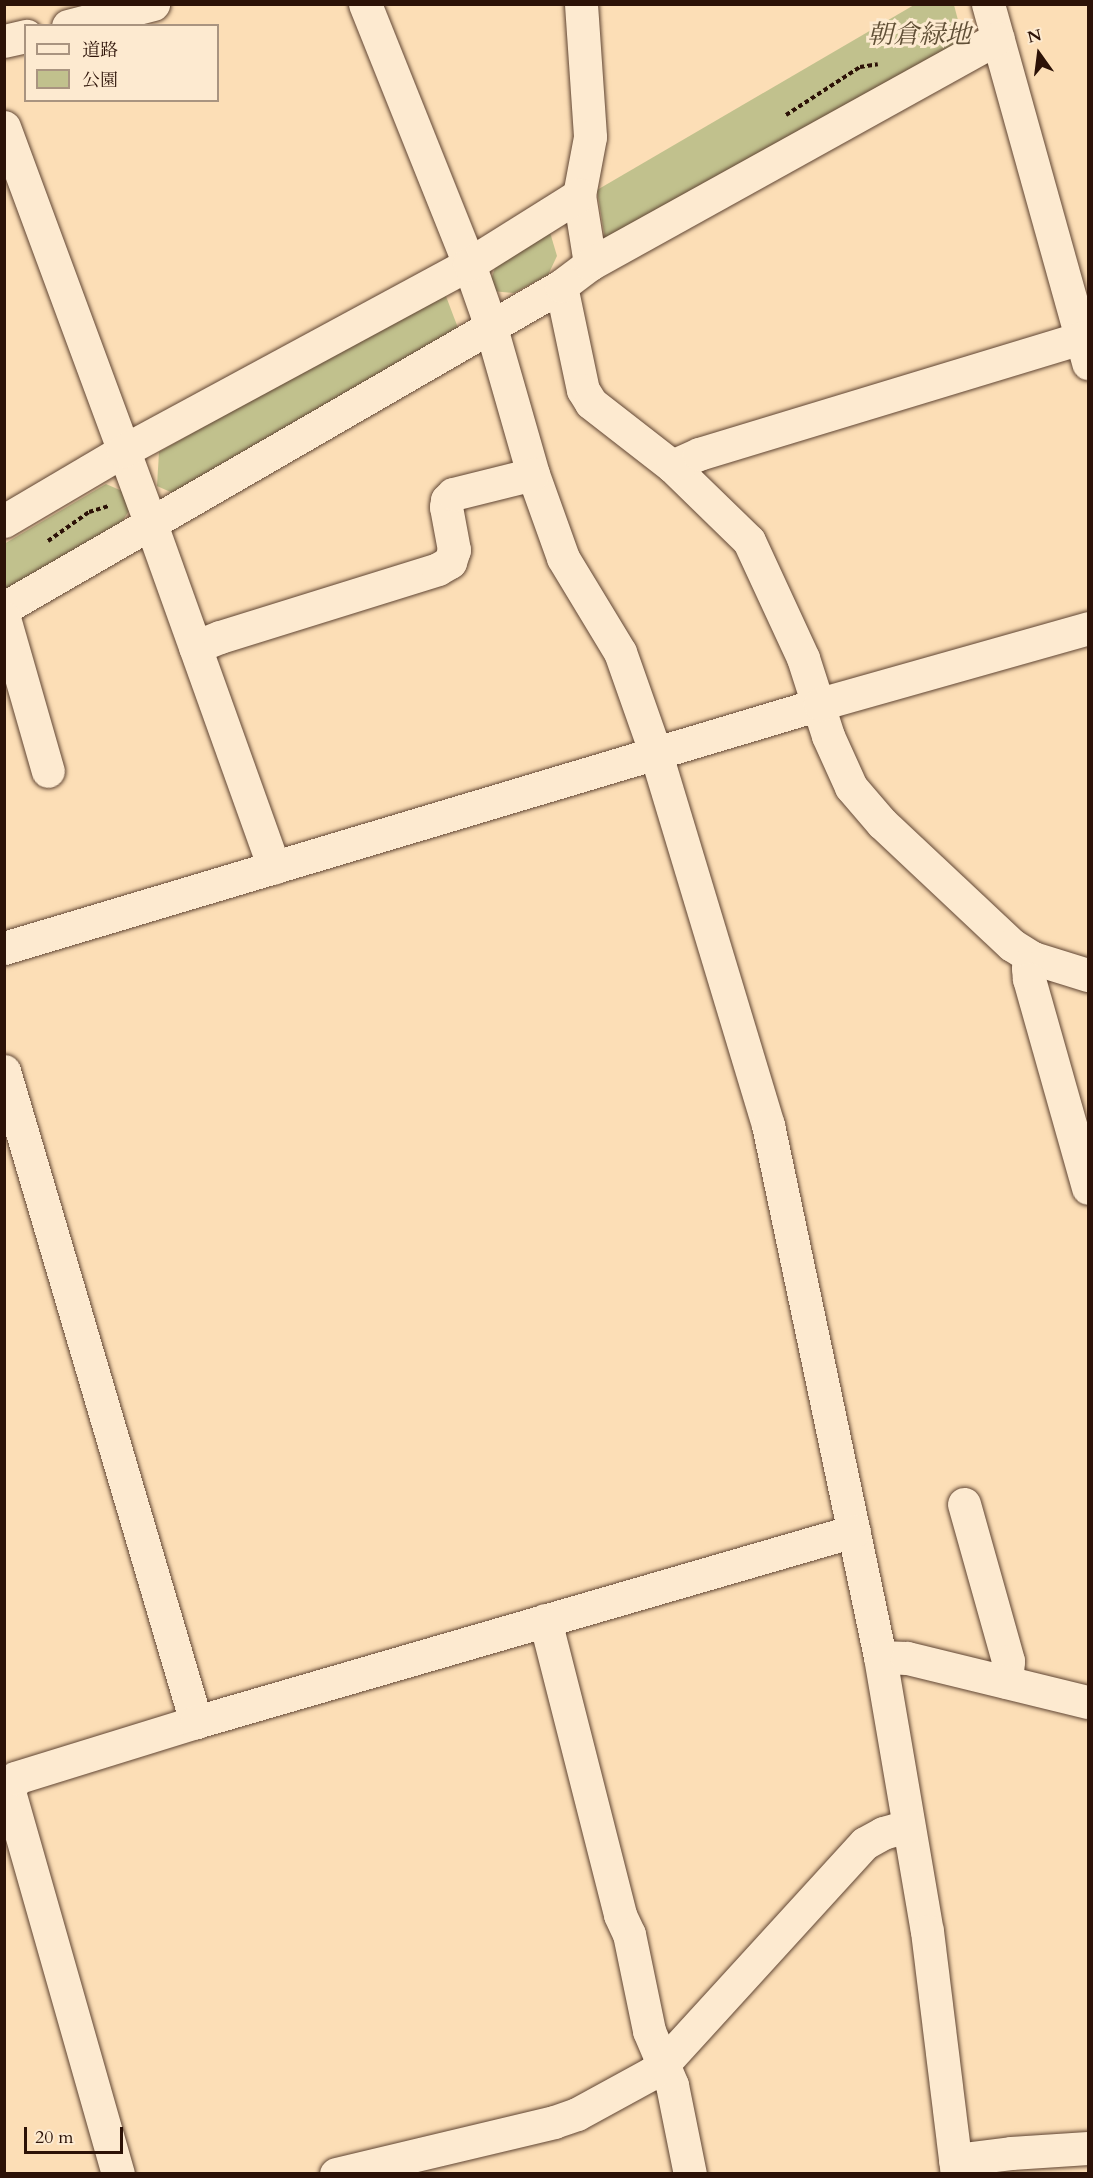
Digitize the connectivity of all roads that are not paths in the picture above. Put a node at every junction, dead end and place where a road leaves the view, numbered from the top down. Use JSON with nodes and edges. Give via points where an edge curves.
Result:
{"nodes":[{"id":1,"x":153,"y":4,"type":"edge"},
{"id":2,"x":365,"y":4,"type":"edge"},
{"id":3,"x":581,"y":4,"type":"edge"},
{"id":4,"x":988,"y":4,"type":"edge"},
{"id":5,"x":76,"y":24,"type":"edge"},
{"id":6,"x":24,"y":36,"type":"edge"},
{"id":7,"x":998,"y":38,"type":"junction"},
{"id":8,"x":4,"y":41,"type":"edge"},
{"id":9,"x":4,"y":128,"type":"edge"},
{"id":10,"x":579,"y":195,"type":"junction"},
{"id":11,"x":469,"y":264,"type":"junction"},
{"id":12,"x":590,"y":264,"type":"junction"},
{"id":13,"x":561,"y":286,"type":"junction"},
{"id":14,"x":490,"y":324,"type":"junction"},
{"id":15,"x":1085,"y":350,"type":"edge"},
{"id":16,"x":123,"y":451,"type":"junction"},
{"id":17,"x":672,"y":466,"type":"junction"},
{"id":18,"x":533,"y":474,"type":"junction"},
{"id":19,"x":4,"y":521,"type":"edge"},
{"id":20,"x":151,"y":524,"type":"junction"},
{"id":21,"x":4,"y":608,"type":"edge"},
{"id":22,"x":4,"y":618,"type":"edge"},
{"id":23,"x":1089,"y":628,"type":"edge"},
{"id":24,"x":195,"y":647,"type":"junction"},
{"id":25,"x":820,"y":704,"type":"junction"},
{"id":26,"x":656,"y":754,"type":"junction"},
{"id":27,"x":48,"y":771,"type":"dead end"},
{"id":28,"x":274,"y":868,"type":"junction"},
{"id":29,"x":4,"y":948,"type":"edge"},
{"id":30,"x":1033,"y":958,"type":"junction"},
{"id":31,"x":1089,"y":975,"type":"edge"},
{"id":32,"x":4,"y":1071,"type":"edge"},
{"id":33,"x":1089,"y":1188,"type":"edge"},
{"id":34,"x":964,"y":1504,"type":"dead end"},
{"id":35,"x":854,"y":1531,"type":"junction"},
{"id":36,"x":545,"y":1620,"type":"junction"},
{"id":37,"x":880,"y":1658,"type":"junction"},
{"id":38,"x":1006,"y":1682,"type":"junction"},
{"id":39,"x":1089,"y":1702,"type":"edge"},
{"id":40,"x":196,"y":1722,"type":"junction"},
{"id":41,"x":908,"y":1826,"type":"junction"},
{"id":42,"x":663,"y":2064,"type":"junction"},
{"id":43,"x":1089,"y":2148,"type":"edge"},
{"id":44,"x":956,"y":2167,"type":"edge"},
{"id":45,"x":118,"y":2174,"type":"edge"},
{"id":46,"x":336,"y":2174,"type":"edge"},
{"id":47,"x":690,"y":2174,"type":"edge"}],
"edges":[{"from":1,"to":5,"type":"street"},
{"from":2,"to":11,"type":"street"},
{"from":3,"to":10,"type":"street","via":[[590,137]]},
{"from":4,"to":7,"type":"street"},
{"from":6,"to":8,"type":"street"},
{"from":7,"to":12,"type":"street"},
{"from":7,"to":15,"type":"street"},
{"from":9,"to":16,"type":"street"},
{"from":10,"to":11,"type":"street"},
{"from":10,"to":12,"type":"street"},
{"from":11,"to":14,"type":"street"},
{"from":11,"to":16,"type":"street"},
{"from":12,"to":13,"type":"street"},
{"from":13,"to":14,"type":"street"},
{"from":13,"to":17,"type":"street","via":[[583,390],[591,403]]},
{"from":14,"to":18,"type":"street"},
{"from":14,"to":20,"type":"street"},
{"from":15,"to":17,"type":"street","via":[[699,454]]},
{"from":16,"to":19,"type":"street"},
{"from":16,"to":20,"type":"street"},
{"from":17,"to":25,"type":"street","via":[[749,541]]},
{"from":18,"to":24,"type":"street","via":[[453,494],[447,500],[454,550],[450,562],[438,569]]},
{"from":18,"to":26,"type":"street","via":[[563,558],[620,652]]},
{"from":20,"to":21,"type":"street"},
{"from":20,"to":24,"type":"street"},
{"from":22,"to":27,"type":"street"},
{"from":23,"to":25,"type":"street"},
{"from":24,"to":28,"type":"street"},
{"from":25,"to":26,"type":"street"},
{"from":25,"to":30,"type":"street","via":[[828,735],[851,787],[899,839],[1012,945]]},
{"from":26,"to":28,"type":"street"},
{"from":26,"to":35,"type":"street","via":[[768,1125]]},
{"from":28,"to":29,"type":"street"},
{"from":30,"to":31,"type":"street"},
{"from":30,"to":33,"type":"street","via":[[1028,968],[1029,979]]},
{"from":32,"to":40,"type":"street"},
{"from":34,"to":38,"type":"street","via":[[1008,1661]]},
{"from":35,"to":36,"type":"street"},
{"from":35,"to":37,"type":"street"},
{"from":36,"to":40,"type":"street"},
{"from":36,"to":42,"type":"street","via":[[620,1915],[629,1934],[653,2047]]},
{"from":37,"to":38,"type":"street","via":[[907,1658]]},
{"from":37,"to":41,"type":"street"},
{"from":38,"to":39,"type":"street"},
{"from":40,"to":45,"type":"street","via":[[15,1778],[9,1792]]},
{"from":41,"to":42,"type":"street","via":[[865,1843]]},
{"from":41,"to":44,"type":"street","via":[[927,1931]]},
{"from":42,"to":46,"type":"street","via":[[554,2122]]},
{"from":42,"to":47,"type":"street","via":[[672,2085]]},
{"from":43,"to":44,"type":"street","via":[[1011,2152]]}]}
